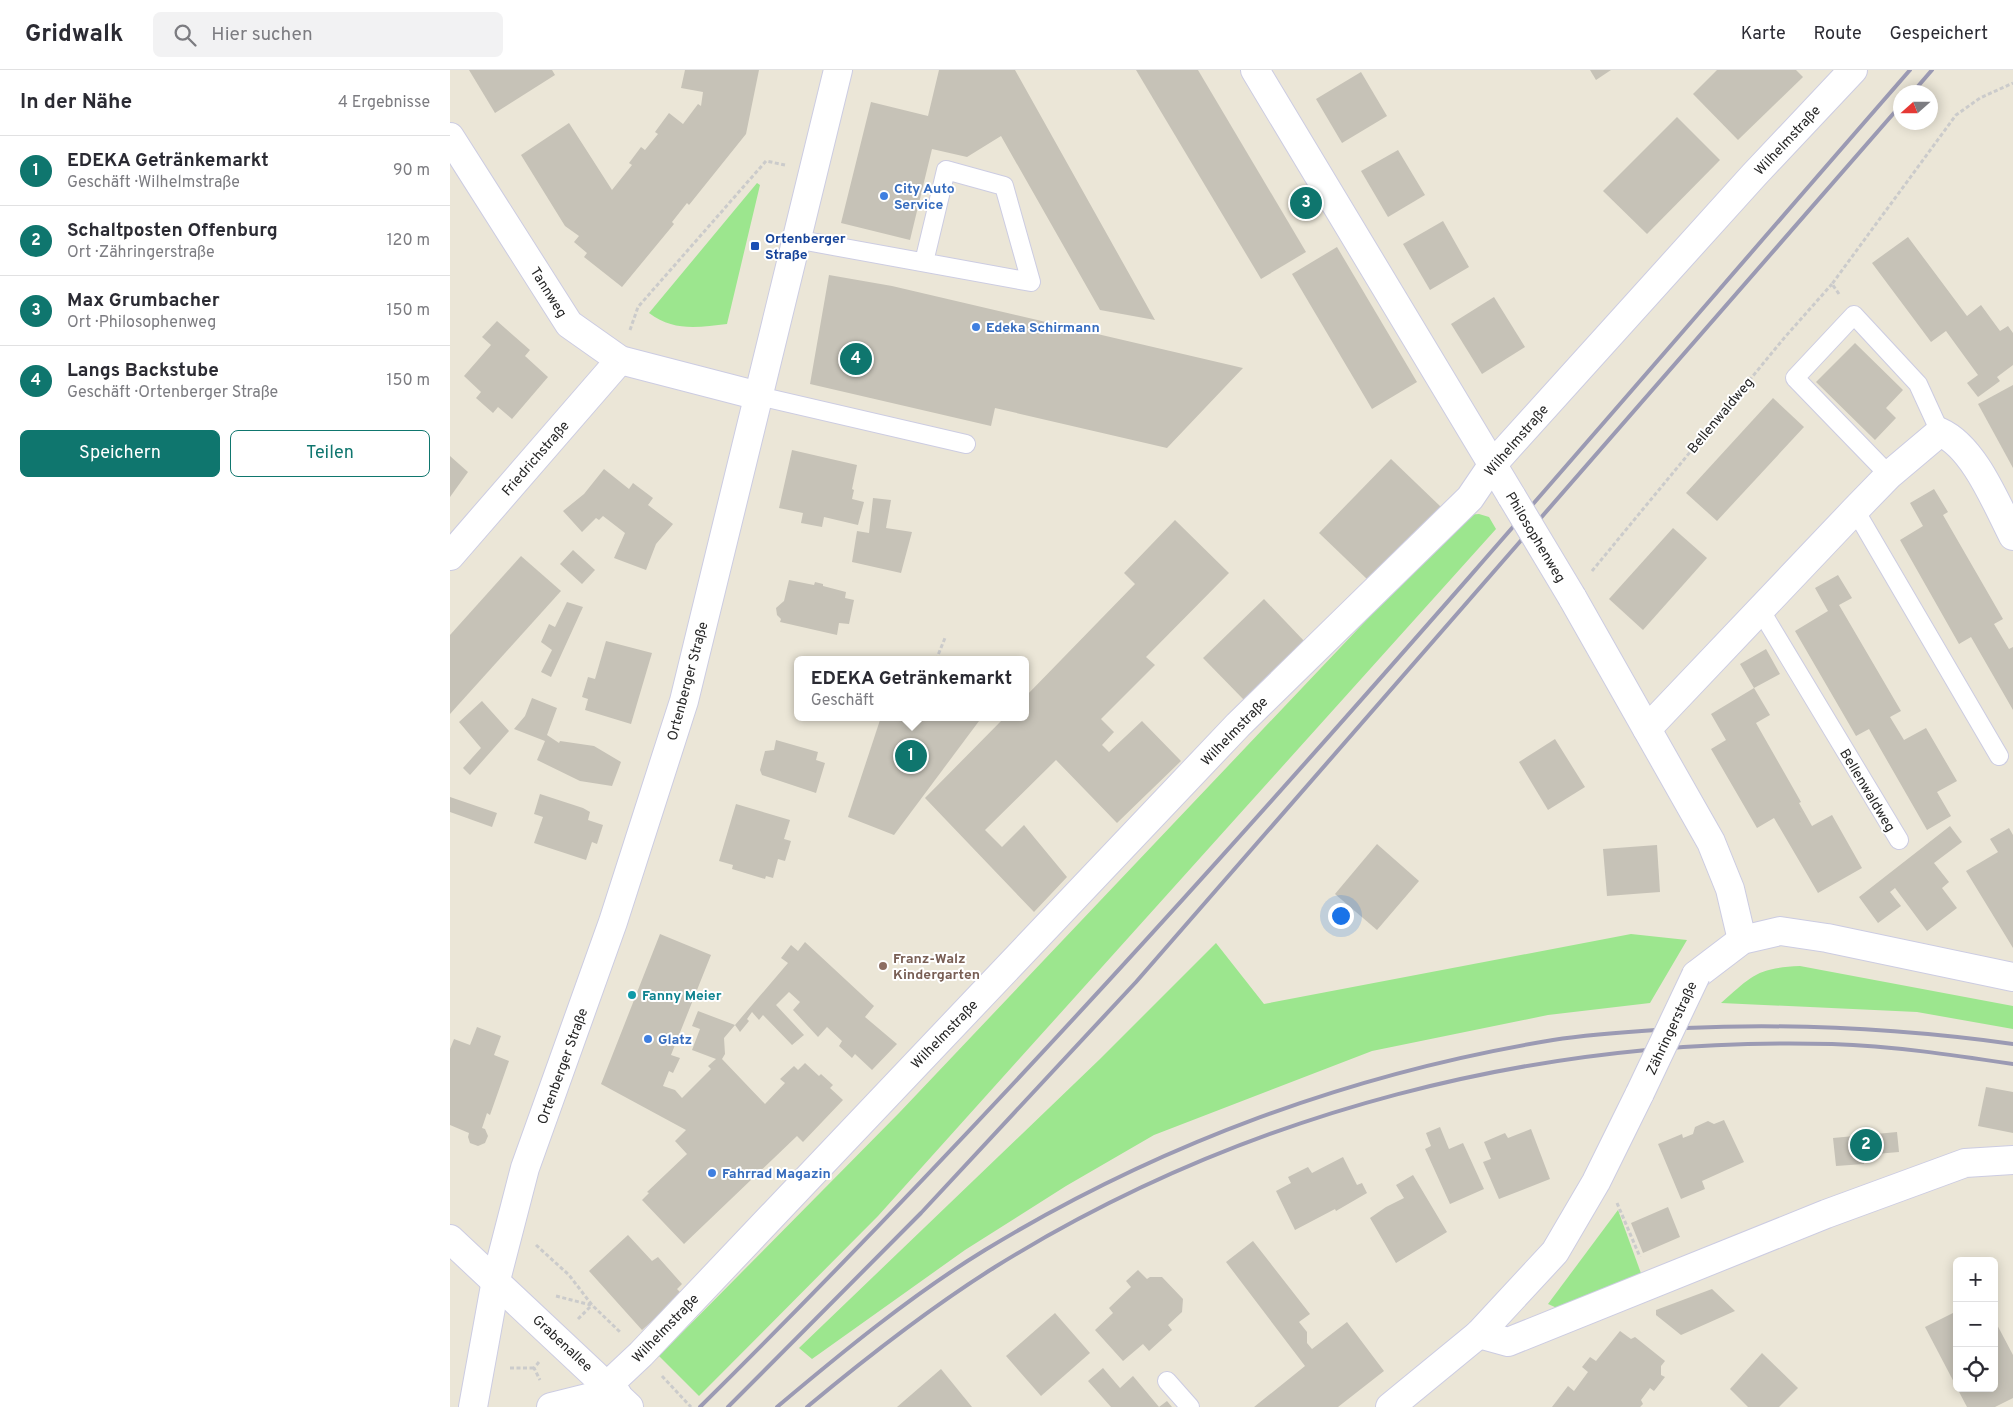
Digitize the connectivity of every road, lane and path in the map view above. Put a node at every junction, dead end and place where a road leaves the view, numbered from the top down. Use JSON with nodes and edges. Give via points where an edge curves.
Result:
{"nodes":[{"id":1,"x":838,"y":70,"type":"edge"},
{"id":2,"x":1255,"y":70,"type":"edge"},
{"id":3,"x":1853,"y":70,"type":"edge"},
{"id":4,"x":2013,"y":83,"type":"edge"},
{"id":5,"x":450,"y":137,"type":"edge"},
{"id":6,"x":813,"y":171,"type":"junction"},
{"id":7,"x":796,"y":239,"type":"junction"},
{"id":8,"x":924,"y":262,"type":"junction"},
{"id":9,"x":1832,"y":284,"type":"junction"},
{"id":10,"x":1854,"y":315,"type":"junction"},
{"id":11,"x":620,"y":360,"type":"junction"},
{"id":12,"x":759,"y":396,"type":"junction"},
{"id":13,"x":1940,"y":432,"type":"junction"},
{"id":14,"x":966,"y":444,"type":"dead end"},
{"id":15,"x":1493,"y":464,"type":"junction"},
{"id":16,"x":1890,"y":475,"type":"junction"},
{"id":17,"x":1855,"y":510,"type":"junction"},
{"id":18,"x":2013,"y":536,"type":"edge"},
{"id":19,"x":1610,"y":547,"type":"dead end"},
{"id":20,"x":450,"y":556,"type":"edge"},
{"id":21,"x":1761,"y":611,"type":"junction"},
{"id":22,"x":945,"y":638,"type":"dead end"},
{"id":23,"x":938,"y":656,"type":"edge"},
{"id":24,"x":1647,"y":729,"type":"junction"},
{"id":25,"x":2000,"y":756,"type":"dead end"},
{"id":26,"x":1898,"y":840,"type":"dead end"},
{"id":27,"x":1742,"y":940,"type":"junction"},
{"id":28,"x":2013,"y":978,"type":"edge"},
{"id":29,"x":2013,"y":1160,"type":"edge"},
{"id":30,"x":1619,"y":1205,"type":"dead end"},
{"id":31,"x":512,"y":1222,"type":"junction"},
{"id":32,"x":450,"y":1239,"type":"edge"},
{"id":33,"x":496,"y":1280,"type":"junction"},
{"id":34,"x":1651,"y":1286,"type":"junction"},
{"id":35,"x":1479,"y":1334,"type":"junction"},
{"id":36,"x":641,"y":1354,"type":"junction"},
{"id":37,"x":1167,"y":1381,"type":"dead end"},
{"id":38,"x":618,"y":1395,"type":"edge"},
{"id":39,"x":473,"y":1407,"type":"edge"},
{"id":40,"x":551,"y":1407,"type":"edge"},
{"id":41,"x":691,"y":1407,"type":"edge"},
{"id":42,"x":1190,"y":1407,"type":"edge"},
{"id":43,"x":1390,"y":1407,"type":"edge"}],
"edges":[{"from":1,"to":6,"type":"street","name":"Ortenberger Straße"},
{"from":2,"to":15,"type":"street","name":"Philosophenweg"},
{"from":3,"to":15,"type":"street","name":"Wilhelmstraße"},
{"from":4,"to":9,"type":"path","name":"Bellenwaldweg","via":[[1980,98],[1956,115]]},
{"from":5,"to":11,"type":"street","name":"Tannweg","via":[[569,324]]},
{"from":6,"to":7,"type":"street","name":"Ortenberger Straße"},
{"from":6,"to":11,"type":"path","via":[[766,161],[638,307]]},
{"from":7,"to":8,"type":"lane"},
{"from":7,"to":12,"type":"street","name":"Ortenberger Straße"},
{"from":8,"to":8,"type":"lane","via":[[1031,282],[1004,186],[946,170]]},
{"from":9,"to":10,"type":"path"},
{"from":9,"to":19,"type":"path","name":"Bellenwaldweg"},
{"from":10,"to":13,"type":"lane","via":[[1918,384]]},
{"from":10,"to":16,"type":"lane","via":[[1795,378]]},
{"from":11,"to":12,"type":"street","name":"Tannweg"},
{"from":11,"to":20,"type":"street","name":"Friedrichstraße"},
{"from":12,"to":14,"type":"lane"},
{"from":12,"to":31,"type":"street","name":"Ortenberger Straße","via":[[684,701],[613,922],[525,1168]]},
{"from":13,"to":16,"type":"street"},
{"from":13,"to":18,"type":"street","via":[[1953,438],[1977,469]]},
{"from":15,"to":24,"type":"street","name":"Philosophenweg","bridge":true},
{"from":15,"to":36,"type":"street","name":"Wilhelmstraße","via":[[1470,498],[1238,726]]},
{"from":16,"to":17,"type":"street"},
{"from":17,"to":21,"type":"street"},
{"from":17,"to":25,"type":"lane"},
{"from":21,"to":24,"type":"street"},
{"from":21,"to":26,"type":"lane","name":"Bellenwaldweg"},
{"from":22,"to":23,"type":"path"},
{"from":24,"to":27,"type":"street","name":"Philosophenweg","via":[[1711,842],[1730,889]]},
{"from":27,"to":28,"type":"street","name":"Zähringerstraße","via":[[1780,931]]},
{"from":27,"to":35,"type":"street","name":"Zähringerstraße","bridge":true,"via":[[1696,975],[1596,1182],[1555,1252]]},
{"from":29,"to":34,"type":"street","via":[[1965,1163],[1826,1214]]},
{"from":30,"to":34,"type":"path"},
{"from":31,"to":33,"type":"street","name":"Ortenberger Straße"},
{"from":31,"to":36,"type":"path","via":[[569,1275],[592,1305]]},
{"from":32,"to":33,"type":"street","name":"Grabenallee"},
{"from":33,"to":38,"type":"street","name":"Grabenallee"},
{"from":33,"to":39,"type":"street"},
{"from":34,"to":35,"type":"street","via":[[1508,1342]]},
{"from":35,"to":43,"type":"street","name":"Zähringerstraße"},
{"from":36,"to":38,"type":"street","name":"Wilhelmstraße"},
{"from":36,"to":41,"type":"path"},
{"from":37,"to":42,"type":"lane"},
{"from":38,"to":40,"type":"street","via":[[591,1397]]}]}
